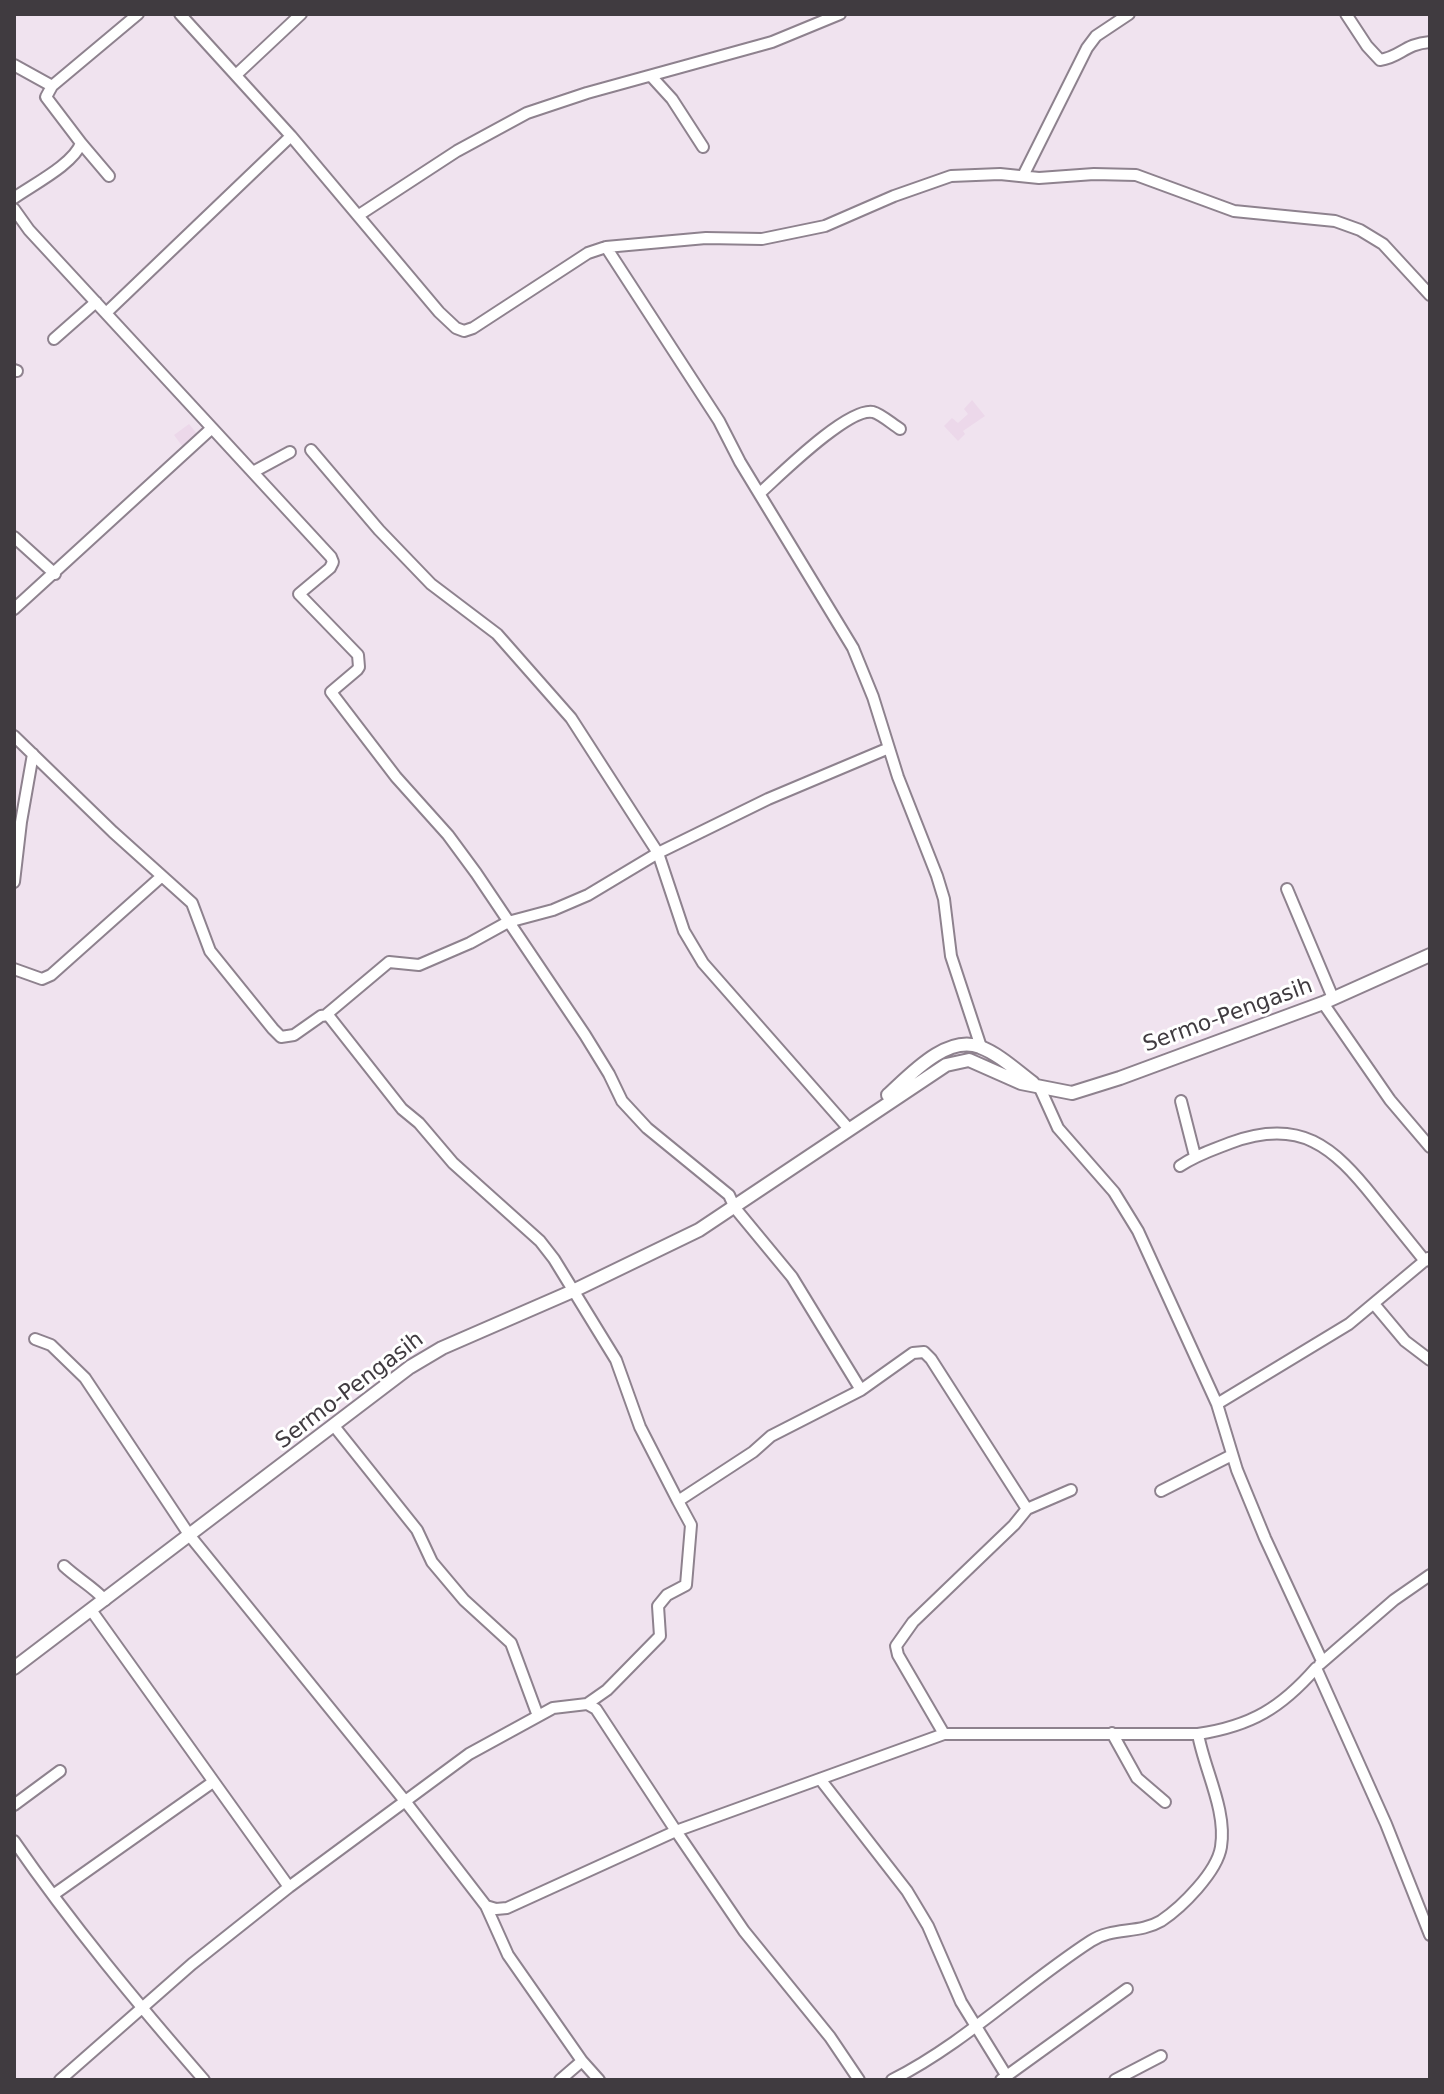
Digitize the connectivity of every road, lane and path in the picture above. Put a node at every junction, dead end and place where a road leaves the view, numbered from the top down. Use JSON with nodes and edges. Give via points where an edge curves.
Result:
{"nodes":[{"id":1,"x":138,"y":14,"type":"edge"},
{"id":2,"x":180,"y":14,"type":"edge"},
{"id":3,"x":301,"y":14,"type":"edge"},
{"id":4,"x":840,"y":14,"type":"edge"},
{"id":5,"x":1129,"y":14,"type":"edge"},
{"id":6,"x":1346,"y":14,"type":"edge"},
{"id":7,"x":1430,"y":42,"type":"edge"},
{"id":8,"x":14,"y":65,"type":"edge"},
{"id":9,"x":237,"y":74,"type":"junction"},
{"id":10,"x":651,"y":76,"type":"junction"},
{"id":11,"x":52,"y":86,"type":"junction"},
{"id":12,"x":291,"y":136,"type":"junction"},
{"id":13,"x":81,"y":143,"type":"junction"},
{"id":14,"x":703,"y":147,"type":"dead end"},
{"id":15,"x":109,"y":176,"type":"dead end"},
{"id":16,"x":1023,"y":176,"type":"junction"},
{"id":17,"x":14,"y":198,"type":"edge"},
{"id":18,"x":14,"y":209,"type":"edge"},
{"id":19,"x":359,"y":215,"type":"junction"},
{"id":20,"x":606,"y":247,"type":"junction"},
{"id":21,"x":1430,"y":295,"type":"edge"},
{"id":22,"x":96,"y":302,"type":"junction"},
{"id":23,"x":106,"y":313,"type":"junction"},
{"id":24,"x":54,"y":339,"type":"dead end"},
{"id":25,"x":212,"y":428,"type":"junction"},
{"id":26,"x":900,"y":429,"type":"dead end"},
{"id":27,"x":311,"y":450,"type":"dead end"},
{"id":28,"x":290,"y":452,"type":"dead end"},
{"id":29,"x":253,"y":472,"type":"junction"},
{"id":30,"x":760,"y":493,"type":"junction"},
{"id":31,"x":14,"y":537,"type":"edge"},
{"id":32,"x":55,"y":574,"type":"junction"},
{"id":33,"x":14,"y":609,"type":"edge"},
{"id":34,"x":14,"y":736,"type":"edge"},
{"id":35,"x":889,"y":748,"type":"junction"},
{"id":36,"x":33,"y":754,"type":"junction"},
{"id":37,"x":658,"y":853,"type":"junction"},
{"id":38,"x":162,"y":876,"type":"junction"},
{"id":39,"x":14,"y":882,"type":"edge"},
{"id":40,"x":1287,"y":889,"type":"dead end"},
{"id":41,"x":508,"y":922,"type":"junction"},
{"id":42,"x":1430,"y":955,"type":"edge"},
{"id":43,"x":14,"y":969,"type":"edge"},
{"id":44,"x":1328,"y":1001,"type":"junction"},
{"id":45,"x":327,"y":1014,"type":"junction"},
{"id":46,"x":981,"y":1047,"type":"junction"},
{"id":47,"x":1037,"y":1086,"type":"junction"},
{"id":48,"x":1181,"y":1101,"type":"dead end"},
{"id":49,"x":861,"y":1121,"type":"junction"},
{"id":50,"x":849,"y":1129,"type":"junction"},
{"id":51,"x":1430,"y":1147,"type":"edge"},
{"id":52,"x":1195,"y":1156,"type":"junction"},
{"id":53,"x":1180,"y":1166,"type":"dead end"},
{"id":54,"x":735,"y":1208,"type":"junction"},
{"id":55,"x":1428,"y":1259,"type":"edge"},
{"id":56,"x":573,"y":1291,"type":"junction"},
{"id":57,"x":1374,"y":1304,"type":"junction"},
{"id":58,"x":35,"y":1339,"type":"dead end"},
{"id":59,"x":1430,"y":1360,"type":"edge"},
{"id":60,"x":861,"y":1390,"type":"junction"},
{"id":61,"x":1217,"y":1404,"type":"junction"},
{"id":62,"x":334,"y":1426,"type":"junction"},
{"id":63,"x":1232,"y":1455,"type":"junction"},
{"id":64,"x":1071,"y":1490,"type":"dead end"},
{"id":65,"x":1161,"y":1491,"type":"dead end"},
{"id":66,"x":678,"y":1501,"type":"junction"},
{"id":67,"x":1027,"y":1509,"type":"junction"},
{"id":68,"x":190,"y":1536,"type":"junction"},
{"id":69,"x":64,"y":1566,"type":"dead end"},
{"id":70,"x":1430,"y":1575,"type":"edge"},
{"id":71,"x":105,"y":1600,"type":"junction"},
{"id":72,"x":91,"y":1610,"type":"junction"},
{"id":73,"x":1319,"y":1665,"type":"junction"},
{"id":74,"x":14,"y":1668,"type":"edge"},
{"id":75,"x":587,"y":1704,"type":"junction"},
{"id":76,"x":538,"y":1716,"type":"junction"},
{"id":77,"x":1112,"y":1733,"type":"junction"},
{"id":78,"x":944,"y":1734,"type":"junction"},
{"id":79,"x":1198,"y":1734,"type":"junction"},
{"id":80,"x":60,"y":1771,"type":"dead end"},
{"id":81,"x":820,"y":1779,"type":"junction"},
{"id":82,"x":213,"y":1782,"type":"junction"},
{"id":83,"x":405,"y":1801,"type":"junction"},
{"id":84,"x":1165,"y":1802,"type":"dead end"},
{"id":85,"x":14,"y":1805,"type":"edge"},
{"id":86,"x":676,"y":1831,"type":"junction"},
{"id":87,"x":14,"y":1841,"type":"edge"},
{"id":88,"x":289,"y":1887,"type":"junction"},
{"id":89,"x":53,"y":1895,"type":"junction"},
{"id":90,"x":486,"y":1906,"type":"junction"},
{"id":91,"x":501,"y":1909,"type":"junction"},
{"id":92,"x":490,"y":1918,"type":"junction"},
{"id":93,"x":1430,"y":1935,"type":"edge"},
{"id":94,"x":1127,"y":1989,"type":"dead end"},
{"id":95,"x":141,"y":2008,"type":"junction"},
{"id":96,"x":976,"y":2027,"type":"junction"},
{"id":97,"x":1161,"y":2056,"type":"dead end"},
{"id":98,"x":582,"y":2061,"type":"junction"},
{"id":99,"x":1003,"y":2078,"type":"edge"},
{"id":100,"x":60,"y":2080,"type":"edge"},
{"id":101,"x":204,"y":2080,"type":"edge"},
{"id":102,"x":560,"y":2080,"type":"edge"},
{"id":103,"x":599,"y":2080,"type":"edge"},
{"id":104,"x":859,"y":2080,"type":"edge"},
{"id":105,"x":892,"y":2080,"type":"edge"},
{"id":106,"x":1115,"y":2080,"type":"edge"}],
"edges":[{"from":1,"to":11,"type":"street"},
{"from":2,"to":9,"type":"street"},
{"from":3,"to":9,"type":"street"},
{"from":4,"to":10,"type":"street","via":[[772,42]]},
{"from":5,"to":16,"type":"street","via":[[1087,48]]},
{"from":6,"to":7,"type":"street","via":[[1380,60],[1413,43]]},
{"from":8,"to":11,"type":"street"},
{"from":9,"to":12,"type":"street"},
{"from":10,"to":14,"type":"street"},
{"from":10,"to":19,"type":"street","via":[[527,113]]},
{"from":11,"to":13,"type":"street","via":[[46,97]]},
{"from":12,"to":19,"type":"street"},
{"from":12,"to":23,"type":"street"},
{"from":13,"to":15,"type":"street"},
{"from":13,"to":17,"type":"street","via":[[74,156]]},
{"from":16,"to":20,"type":"street","via":[[951,176],[825,226],[762,239]]},
{"from":16,"to":21,"type":"street","via":[[1136,175],[1234,211],[1335,221],[1383,244]]},
{"from":18,"to":22,"type":"street"},
{"from":19,"to":20,"type":"street","via":[[439,312],[464,331],[588,253]]},
{"from":20,"to":30,"type":"street"},
{"from":22,"to":23,"type":"street"},
{"from":22,"to":24,"type":"street"},
{"from":23,"to":25,"type":"street"},
{"from":25,"to":29,"type":"street"},
{"from":25,"to":32,"type":"street"},
{"from":26,"to":30,"type":"street","via":[[874,412],[859,413],[816,442]]},
{"from":27,"to":37,"type":"street","via":[[431,584],[497,634],[571,718]]},
{"from":28,"to":29,"type":"street"},
{"from":29,"to":41,"type":"street","via":[[333,562],[299,594],[358,655],[357,670],[331,692],[448,835]]},
{"from":30,"to":35,"type":"street","via":[[853,648]]},
{"from":31,"to":32,"type":"street"},
{"from":32,"to":33,"type":"street"},
{"from":34,"to":36,"type":"street"},
{"from":35,"to":37,"type":"street"},
{"from":35,"to":46,"type":"street","via":[[937,876],[951,956]]},
{"from":36,"to":38,"type":"street"},
{"from":36,"to":39,"type":"street"},
{"from":37,"to":41,"type":"street","via":[[588,895]]},
{"from":37,"to":50,"type":"street","via":[[684,931],[703,963]]},
{"from":38,"to":43,"type":"street","via":[[51,975],[42,979]]},
{"from":38,"to":45,"type":"street","via":[[192,903],[216,960],[281,1037],[294,1035]]},
{"from":40,"to":44,"type":"street"},
{"from":41,"to":45,"type":"street","via":[[419,965],[389,962]]},
{"from":41,"to":54,"type":"street","via":[[585,1035],[622,1101],[721,1188]]},
{"from":42,"to":44,"type":"main road","name":"Sermo-Pengasih"},
{"from":44,"to":47,"type":"main road","name":"Sermo-Pengasih","via":[[1072,1093]]},
{"from":44,"to":51,"type":"street","via":[[1390,1100]]},
{"from":45,"to":56,"type":"street","via":[[402,1109],[540,1241]]},
{"from":46,"to":47,"type":"main road","name":"Sermo-Pengasih"},
{"from":46,"to":49,"type":"main road","name":"Sermo-Pengasih","via":[[957,1045],[934,1057]]},
{"from":47,"to":49,"type":"main road","name":"Sermo-Pengasih","via":[[980,1063],[958,1060]]},
{"from":47,"to":61,"type":"street","via":[[1069,1143],[1126,1209]]},
{"from":48,"to":52,"type":"street"},
{"from":49,"to":50,"type":"main road","name":"Sermo-Pengasih"},
{"from":50,"to":54,"type":"main road","name":"Sermo-Pengasih"},
{"from":52,"to":53,"type":"street"},
{"from":52,"to":55,"type":"street","via":[[1261,1133],[1320,1144],[1349,1167]]},
{"from":54,"to":56,"type":"main road","name":"Sermo-Pengasih"},
{"from":54,"to":60,"type":"street","via":[[792,1277]]},
{"from":55,"to":57,"type":"street"},
{"from":56,"to":62,"type":"main road","name":"Sermo-Pengasih","via":[[442,1348]]},
{"from":56,"to":66,"type":"street","via":[[616,1360],[640,1427]]},
{"from":57,"to":59,"type":"street","via":[[1405,1341]]},
{"from":57,"to":61,"type":"street"},
{"from":58,"to":68,"type":"street","via":[[51,1345],[85,1378]]},
{"from":60,"to":66,"type":"street","via":[[771,1436]]},
{"from":60,"to":67,"type":"street","via":[[913,1353],[924,1352]]},
{"from":61,"to":63,"type":"street"},
{"from":62,"to":68,"type":"main road","name":"Sermo-Pengasih"},
{"from":62,"to":76,"type":"street","via":[[417,1530],[432,1562],[511,1643]]},
{"from":63,"to":65,"type":"street"},
{"from":63,"to":73,"type":"street"},
{"from":64,"to":67,"type":"street"},
{"from":66,"to":75,"type":"street","via":[[691,1525],[686,1585],[658,1606],[660,1636]]},
{"from":67,"to":78,"type":"street","via":[[913,1622],[896,1646]]},
{"from":68,"to":71,"type":"main road","name":"Sermo-Pengasih"},
{"from":68,"to":83,"type":"street"},
{"from":69,"to":71,"type":"street"},
{"from":70,"to":73,"type":"street"},
{"from":71,"to":72,"type":"main road","name":"Sermo-Pengasih"},
{"from":72,"to":74,"type":"main road","name":"Sermo-Pengasih"},
{"from":72,"to":82,"type":"street"},
{"from":73,"to":79,"type":"street","via":[[1263,1715]]},
{"from":73,"to":93,"type":"street"},
{"from":75,"to":76,"type":"street","via":[[553,1708]]},
{"from":75,"to":86,"type":"street","via":[[596,1709]]},
{"from":76,"to":83,"type":"street","via":[[469,1754]]},
{"from":77,"to":78,"type":"street"},
{"from":77,"to":79,"type":"street"},
{"from":77,"to":84,"type":"street","via":[[1137,1778]]},
{"from":78,"to":81,"type":"street"},
{"from":79,"to":96,"type":"street","via":[[1221,1832],[1213,1869],[1162,1920],[1094,1939]]},
{"from":80,"to":85,"type":"street"},
{"from":81,"to":86,"type":"street"},
{"from":81,"to":96,"type":"street","via":[[907,1891]]},
{"from":82,"to":88,"type":"street"},
{"from":82,"to":89,"type":"street"},
{"from":83,"to":88,"type":"street"},
{"from":83,"to":90,"type":"street"},
{"from":86,"to":91,"type":"street"},
{"from":86,"to":104,"type":"street","via":[[744,1931]]},
{"from":87,"to":89,"type":"street"},
{"from":88,"to":95,"type":"street"},
{"from":89,"to":95,"type":"street"},
{"from":90,"to":91,"type":"street"},
{"from":90,"to":92,"type":"street"},
{"from":91,"to":92,"type":"street"},
{"from":92,"to":98,"type":"street","via":[[508,1955]]},
{"from":94,"to":99,"type":"street"},
{"from":95,"to":100,"type":"street"},
{"from":95,"to":101,"type":"street"},
{"from":96,"to":99,"type":"street"},
{"from":96,"to":105,"type":"street"},
{"from":97,"to":106,"type":"street"},
{"from":98,"to":102,"type":"street"},
{"from":98,"to":103,"type":"street"}]}
